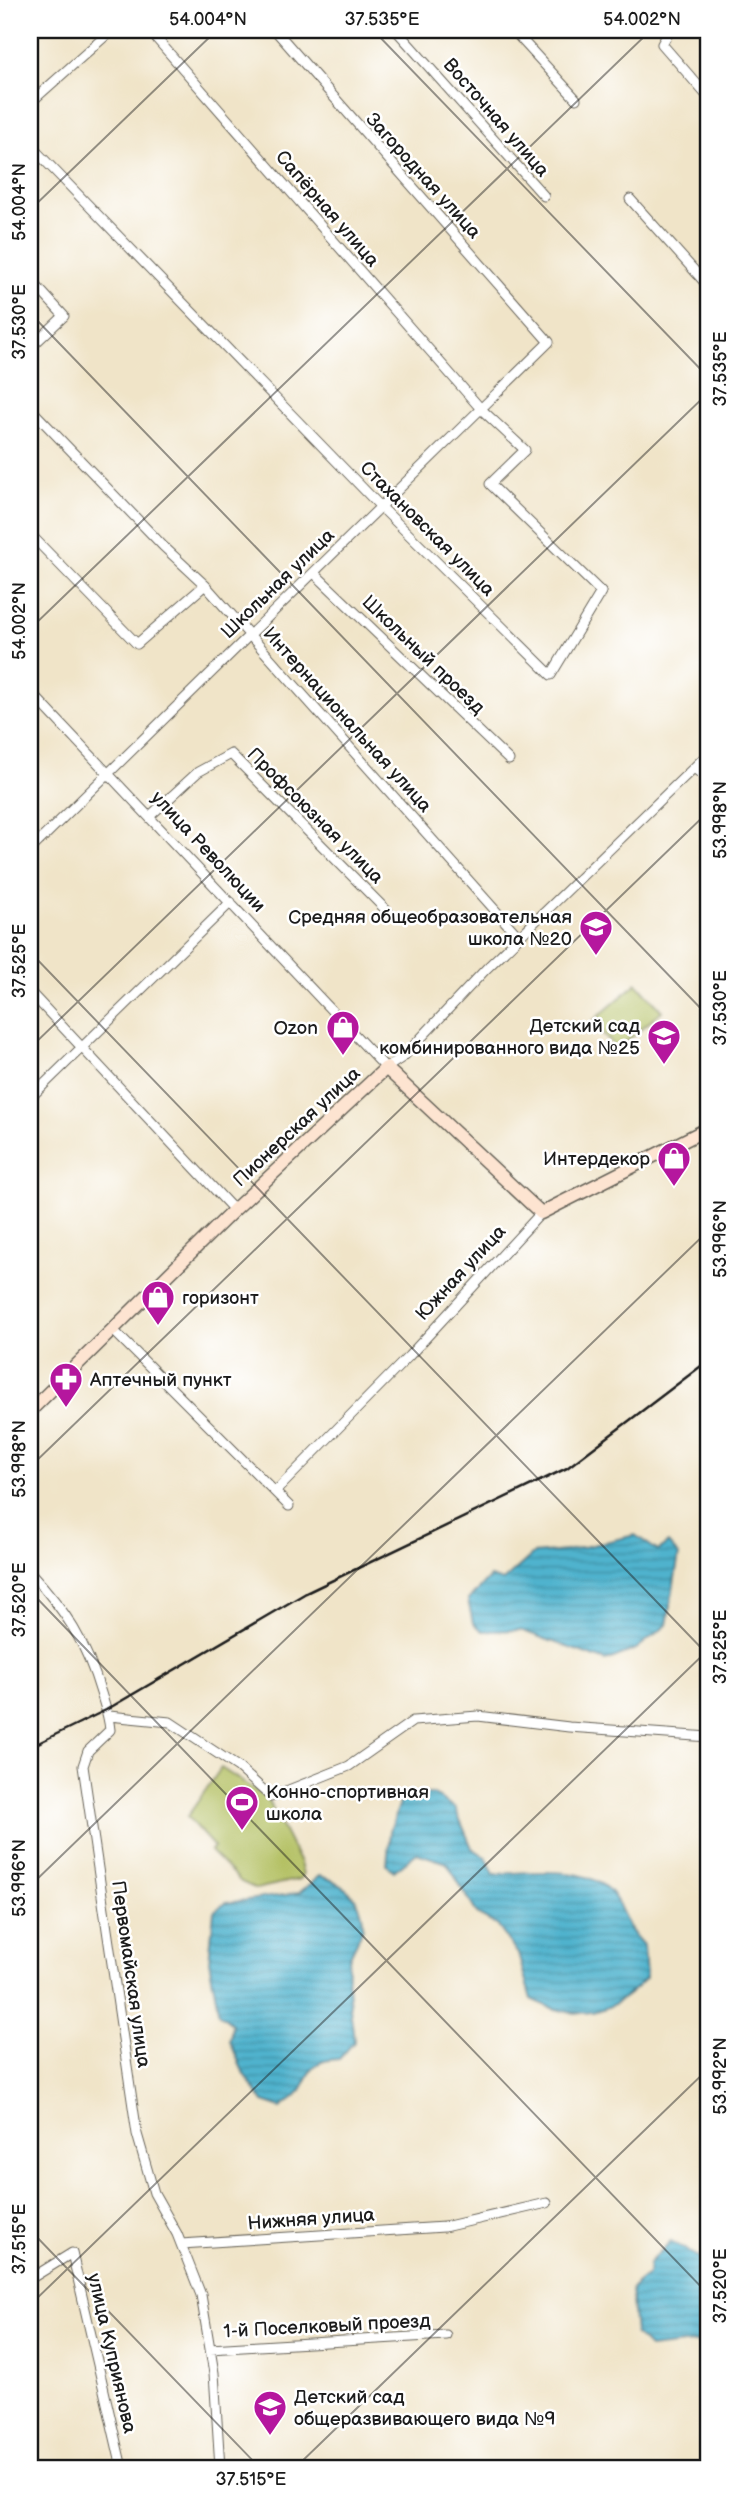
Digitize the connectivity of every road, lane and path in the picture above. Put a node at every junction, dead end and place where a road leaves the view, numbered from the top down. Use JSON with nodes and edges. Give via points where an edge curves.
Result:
{"nodes":[{"id":1,"x":112,"y":30,"type":"edge"},
{"id":2,"x":149,"y":30,"type":"edge"},
{"id":3,"x":275,"y":30,"type":"edge"},
{"id":4,"x":397,"y":30,"type":"edge"},
{"id":5,"x":513,"y":30,"type":"edge"},
{"id":6,"x":670,"y":30,"type":"edge"},
{"id":7,"x":709,"y":98,"type":"edge"},
{"id":8,"x":576,"y":99,"type":"dead end"},
{"id":9,"x":30,"y":103,"type":"edge"},
{"id":10,"x":30,"y":145,"type":"edge"},
{"id":11,"x":544,"y":196,"type":"dead end"},
{"id":12,"x":630,"y":199,"type":"dead end"},
{"id":13,"x":30,"y":279,"type":"edge"},
{"id":14,"x":709,"y":287,"type":"edge"},
{"id":15,"x":549,"y":342,"type":"joint"},
{"id":16,"x":30,"y":348,"type":"edge"},
{"id":17,"x":30,"y":408,"type":"edge"},
{"id":18,"x":481,"y":409,"type":"junction"},
{"id":19,"x":380,"y":506,"type":"junction"},
{"id":20,"x":30,"y":534,"type":"edge"},
{"id":21,"x":314,"y":573,"type":"junction"},
{"id":22,"x":205,"y":585,"type":"junction"},
{"id":23,"x":250,"y":635,"type":"junction"},
{"id":24,"x":30,"y":691,"type":"edge"},
{"id":25,"x":709,"y":753,"type":"edge"},
{"id":26,"x":509,"y":760,"type":"dead end"},
{"id":27,"x":694,"y":768,"type":"junction"},
{"id":28,"x":109,"y":772,"type":"junction"},
{"id":29,"x":709,"y":780,"type":"edge"},
{"id":30,"x":149,"y":816,"type":"junction"},
{"id":31,"x":30,"y":850,"type":"edge"},
{"id":32,"x":231,"y":902,"type":"junction"},
{"id":33,"x":389,"y":913,"type":"dead end"},
{"id":34,"x":519,"y":937,"type":"junction"},
{"id":35,"x":30,"y":992,"type":"edge"},
{"id":36,"x":82,"y":1047,"type":"junction"},
{"id":37,"x":386,"y":1068,"type":"junction"},
{"id":38,"x":30,"y":1098,"type":"edge"},
{"id":39,"x":709,"y":1128,"type":"edge"},
{"id":40,"x":234,"y":1210,"type":"junction"},
{"id":41,"x":541,"y":1213,"type":"junction"},
{"id":42,"x":113,"y":1330,"type":"junction"},
{"id":43,"x":30,"y":1411,"type":"edge"},
{"id":44,"x":275,"y":1492,"type":"junction"},
{"id":45,"x":289,"y":1506,"type":"dead end"},
{"id":46,"x":30,"y":1573,"type":"edge"},
{"id":47,"x":108,"y":1713,"type":"junction"},
{"id":48,"x":709,"y":1737,"type":"edge"},
{"id":49,"x":547,"y":2203,"type":"dead end"},
{"id":50,"x":181,"y":2244,"type":"junction"},
{"id":51,"x":30,"y":2279,"type":"edge"},
{"id":52,"x":446,"y":2335,"type":"dead end"},
{"id":53,"x":210,"y":2349,"type":"junction"},
{"id":54,"x":122,"y":2468,"type":"edge"},
{"id":55,"x":220,"y":2468,"type":"edge"}],
"edges":[{"from":1,"to":9,"type":"street"},
{"from":2,"to":18,"type":"street","name":"Сапёрная улица"},
{"from":3,"to":15,"type":"street","name":"Загородная улица"},
{"from":4,"to":11,"type":"street","name":"Восточная улица"},
{"from":5,"to":8,"type":"street"},
{"from":6,"to":7,"type":"street","via":[[662,44]]},
{"from":10,"to":19,"type":"street","name":"Стахановская улица"},
{"from":12,"to":14,"type":"street"},
{"from":13,"to":16,"type":"street","via":[[64,316]]},
{"from":15,"to":18,"type":"street","name":"Школьная улица"},
{"from":17,"to":22,"type":"street","name":"Интернациональная улица"},
{"from":18,"to":19,"type":"street","name":"Школьная улица"},
{"from":18,"to":19,"type":"street","name":"Стахановская улица","via":[[525,450],[490,484],[601,592],[551,675]]},
{"from":19,"to":21,"type":"street","name":"Школьная улица"},
{"from":20,"to":22,"type":"street","via":[[137,644]]},
{"from":21,"to":23,"type":"street","name":"Школьная улица"},
{"from":21,"to":26,"type":"street","name":"Школьный проезд"},
{"from":22,"to":23,"type":"street","name":"Интернациональная улица"},
{"from":23,"to":28,"type":"street","name":"Школьная улица"},
{"from":23,"to":34,"type":"street","name":"Интернациональная улица"},
{"from":24,"to":28,"type":"street","name":"улица Революции"},
{"from":25,"to":27,"type":"street","name":"Пионерская улица"},
{"from":27,"to":29,"type":"street"},
{"from":27,"to":34,"type":"street","name":"Пионерская улица"},
{"from":28,"to":30,"type":"street","name":"улица Революции"},
{"from":28,"to":31,"type":"street","name":"Школьная улица"},
{"from":30,"to":32,"type":"street","name":"улица Революции"},
{"from":30,"to":33,"type":"street","name":"Профсоюзная улица","via":[[198,772],[231,754]]},
{"from":32,"to":36,"type":"street"},
{"from":32,"to":37,"type":"street","name":"улица Революции"},
{"from":34,"to":37,"type":"street","name":"Пионерская улица","via":[[403,1057]]},
{"from":35,"to":36,"type":"street"},
{"from":36,"to":38,"type":"street"},
{"from":36,"to":40,"type":"street"},
{"from":37,"to":40,"type":"street","name":"Пионерская улица"},
{"from":37,"to":41,"type":"street","name":"улица Революции"},
{"from":39,"to":41,"type":"street","name":"Южная улица"},
{"from":40,"to":42,"type":"street","name":"Пионерская улица"},
{"from":41,"to":44,"type":"street","name":"Южная улица"},
{"from":42,"to":43,"type":"street","name":"Пионерская улица"},
{"from":42,"to":44,"type":"street"},
{"from":44,"to":45,"type":"street"},
{"from":46,"to":47,"type":"street","via":[[61,1605],[89,1653]]},
{"from":47,"to":48,"type":"street","via":[[170,1723],[238,1767],[271,1797],[349,1766],[413,1721],[478,1716]]},
{"from":47,"to":50,"type":"street","name":"Первомайская улица","via":[[110,1730],[88,1751],[83,1766],[137,2134],[154,2193]]},
{"from":49,"to":50,"type":"street","name":"Нижняя улица","via":[[444,2227]]},
{"from":50,"to":53,"type":"street","name":"Первомайская улица","via":[[201,2295]]},
{"from":51,"to":54,"type":"street","name":"улица Куприянова","via":[[72,2253]]},
{"from":52,"to":53,"type":"street","name":"1-й Поселковый проезд"},
{"from":53,"to":55,"type":"street","name":"Первомайская улица"}]}
